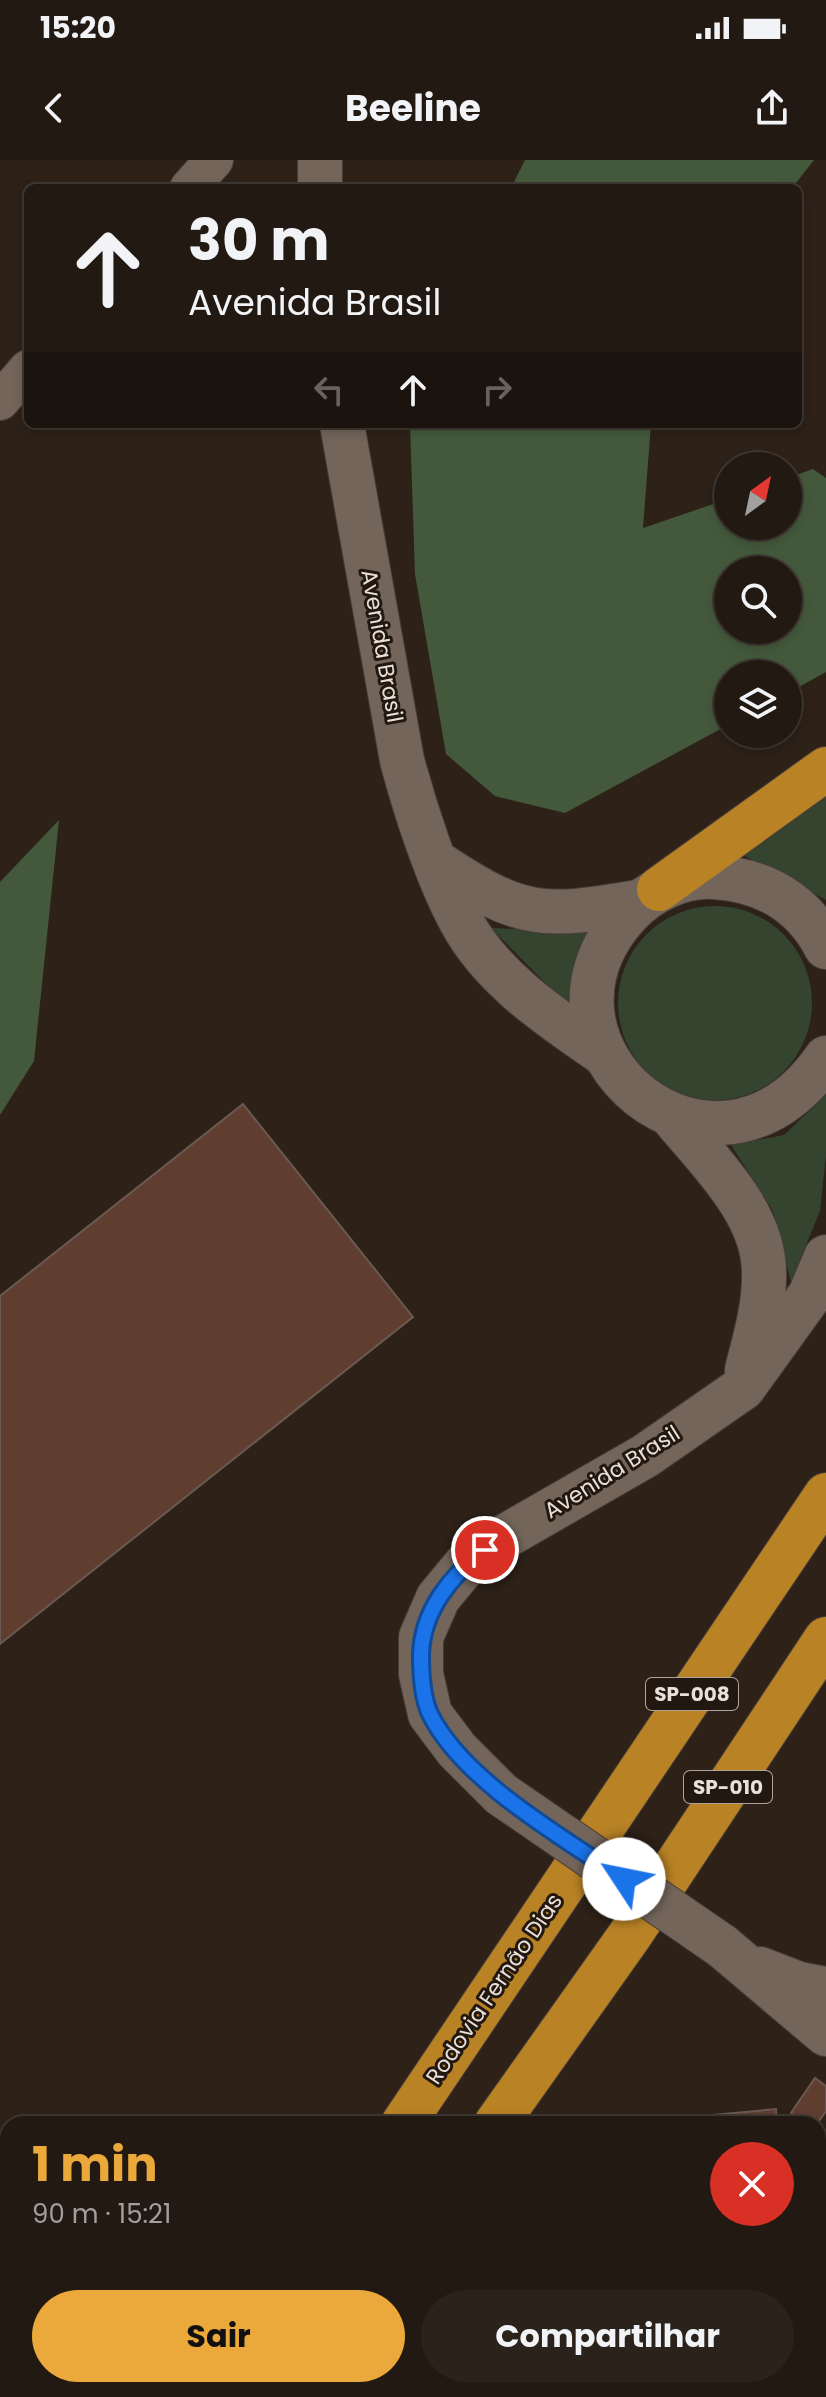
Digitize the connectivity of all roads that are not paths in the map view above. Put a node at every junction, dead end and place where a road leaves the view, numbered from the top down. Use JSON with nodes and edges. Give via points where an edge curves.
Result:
{"nodes":[{"id":1,"x":214,"y":160,"type":"edge"},
{"id":2,"x":320,"y":160,"type":"edge"},
{"id":3,"x":193,"y":184,"type":"edge"},
{"id":4,"x":320,"y":184,"type":"edge"},
{"id":5,"x":24,"y":374,"type":"edge"},
{"id":6,"x":0,"y":401,"type":"edge"},
{"id":7,"x":343,"y":428,"type":"edge"},
{"id":8,"x":826,"y":769,"type":"edge"},
{"id":9,"x":439,"y":864,"type":"junction"},
{"id":10,"x":649,"y":895,"type":"junction"},
{"id":11,"x":826,"y":947,"type":"edge"},
{"id":12,"x":604,"y":1054,"type":"junction"},
{"id":13,"x":826,"y":1058,"type":"edge"},
{"id":14,"x":671,"y":1115,"type":"junction"},
{"id":15,"x":826,"y":1257,"type":"edge"},
{"id":16,"x":743,"y":1388,"type":"junction"},
{"id":17,"x":826,"y":1495,"type":"edge"},
{"id":18,"x":826,"y":1639,"type":"edge"},
{"id":19,"x":734,"y":1955,"type":"junction"},
{"id":20,"x":826,"y":1989,"type":"edge"},
{"id":21,"x":826,"y":2034,"type":"edge"},
{"id":22,"x":408,"y":2116,"type":"edge"},
{"id":23,"x":502,"y":2116,"type":"edge"}],
"edges":[{"from":1,"to":3,"type":"street"},
{"from":2,"to":4,"type":"main road"},
{"from":5,"to":6,"type":"street"},
{"from":7,"to":9,"type":"main road","name":"Avenida Brasil","via":[[402,760]]},
{"from":8,"to":10,"type":"highway"},
{"from":9,"to":10,"type":"main road","via":[[486,895],[527,911],[571,913]]},
{"from":9,"to":12,"type":"main road","name":"Avenida Brasil","via":[[461,922],[488,959],[531,1001]]},
{"from":10,"to":11,"type":"main road","via":[[700,876],[743,879],[782,895],[814,924]]},
{"from":10,"to":12,"type":"main road","via":[[611,933],[594,972],[592,1014]]},
{"from":12,"to":14,"type":"main road","via":[[644,1101]]},
{"from":13,"to":14,"type":"main road","via":[[807,1085],[778,1108],[744,1121],[707,1124]]},
{"from":14,"to":16,"type":"main road","via":[[733,1191],[753,1227],[764,1270],[761,1310]]},
{"from":15,"to":16,"type":"main road","name":"Avenida Brasil","via":[[810,1295]]},
{"from":16,"to":19,"type":"main road","name":"Avenida Brasil","bridge":true,"via":[[645,1456],[467,1563],[438,1598],[421,1637],[421,1674],[430,1714],[457,1750],[501,1794]]},
{"from":17,"to":22,"type":"highway","name":"Rodovia Fernão Dias","number":"SP-008"},
{"from":18,"to":23,"type":"highway","number":"SP-010","via":[[630,1935]]},
{"from":19,"to":20,"type":"main road","via":[[799,1984]]},
{"from":19,"to":21,"type":"main road"}]}
